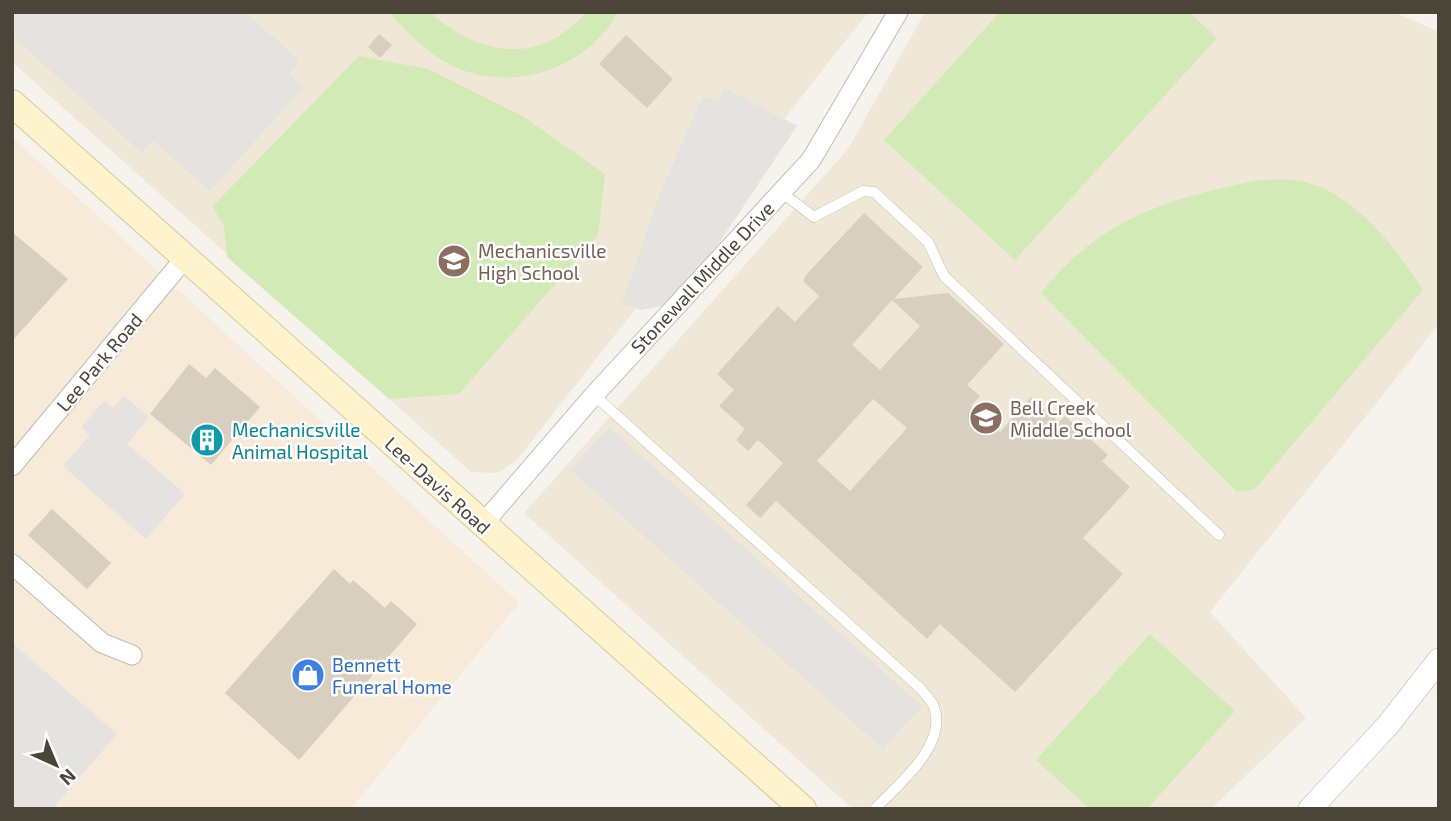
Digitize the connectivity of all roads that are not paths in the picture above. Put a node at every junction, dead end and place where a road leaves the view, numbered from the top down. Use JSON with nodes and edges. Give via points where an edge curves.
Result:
{"nodes":[{"id":1,"x":898,"y":12,"type":"edge"},
{"id":2,"x":12,"y":103,"type":"edge"},
{"id":3,"x":781,"y":192,"type":"junction"},
{"id":4,"x":186,"y":258,"type":"junction"},
{"id":5,"x":594,"y":395,"type":"junction"},
{"id":6,"x":12,"y":466,"type":"edge"},
{"id":7,"x":482,"y":525,"type":"junction"},
{"id":8,"x":1219,"y":535,"type":"dead end"},
{"id":9,"x":12,"y":564,"type":"edge"},
{"id":10,"x":132,"y":654,"type":"dead end"},
{"id":11,"x":1439,"y":660,"type":"edge"},
{"id":12,"x":803,"y":809,"type":"edge"},
{"id":13,"x":875,"y":809,"type":"edge"},
{"id":14,"x":1310,"y":809,"type":"edge"}],
"edges":[{"from":1,"to":3,"type":"street","name":"Stonewall Middle Drive","via":[[811,160]]},
{"from":2,"to":4,"type":"main road","name":"Lee-Davis Road"},
{"from":3,"to":5,"type":"street","name":"Stonewall Middle Drive"},
{"from":3,"to":8,"type":"lane","via":[[814,217],[863,191],[874,192],[928,242],[944,276]]},
{"from":4,"to":6,"type":"street","name":"Lee Park Road"},
{"from":4,"to":7,"type":"main road","name":"Lee-Davis Road"},
{"from":5,"to":7,"type":"street","name":"Stonewall Middle Drive"},
{"from":5,"to":13,"type":"lane","via":[[921,689],[934,706],[936,722],[927,752]]},
{"from":7,"to":12,"type":"main road","name":"Lee-Davis Road"},
{"from":9,"to":10,"type":"street","via":[[102,643]]},
{"from":11,"to":14,"type":"street","via":[[1388,725]]}]}
